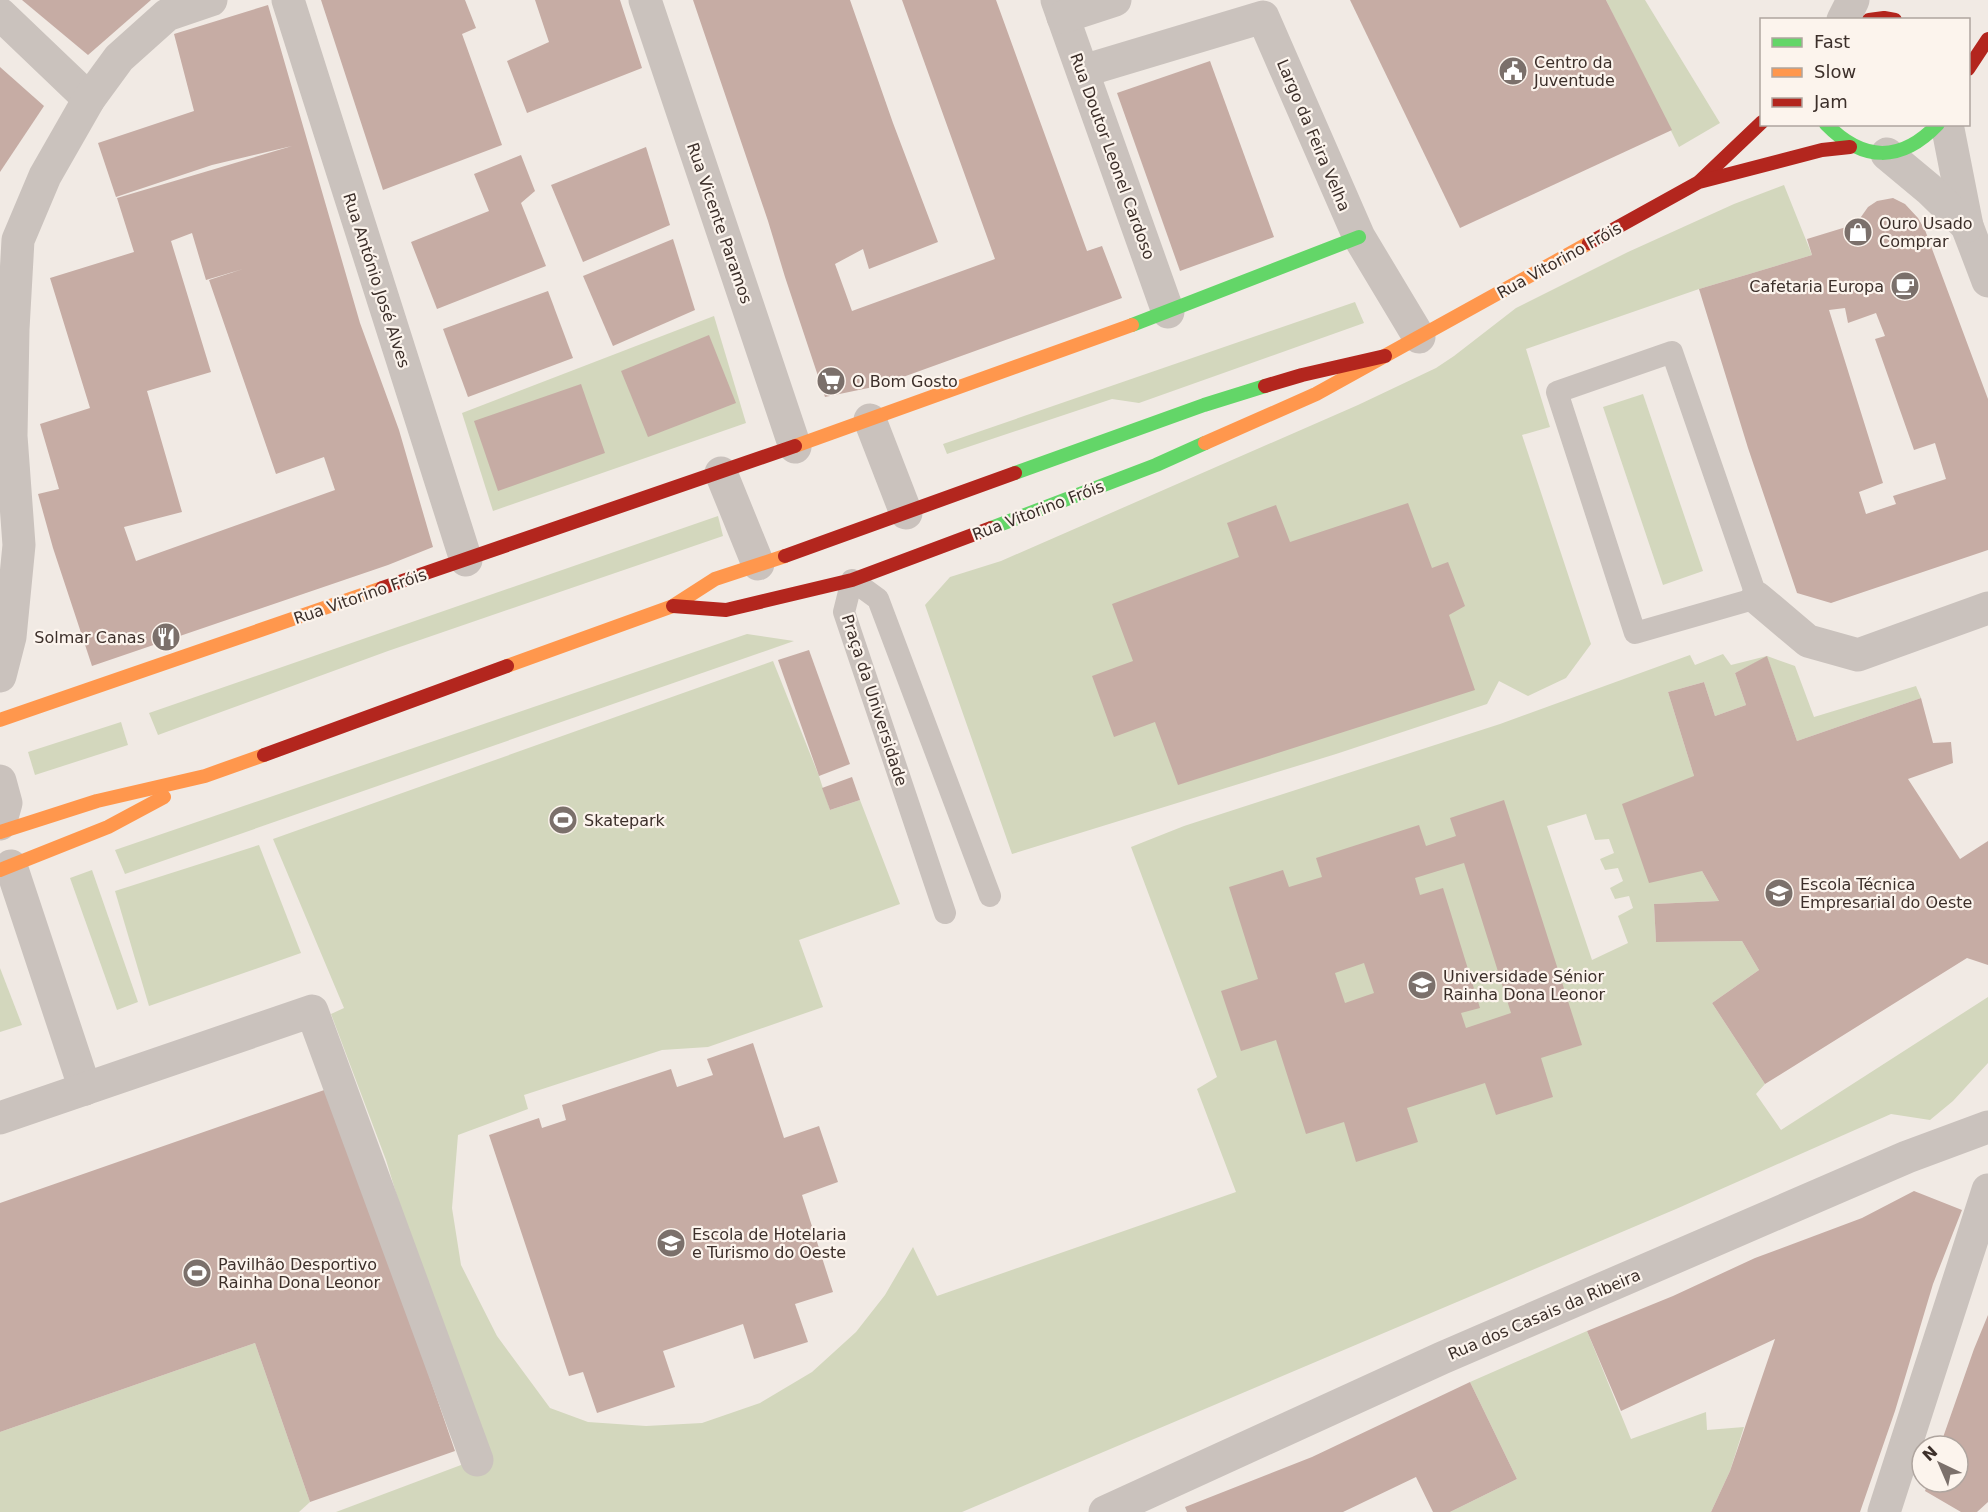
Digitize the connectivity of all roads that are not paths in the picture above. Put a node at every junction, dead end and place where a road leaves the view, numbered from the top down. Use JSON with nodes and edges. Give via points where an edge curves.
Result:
{"nodes":[{"id":1,"x":211,"y":0,"type":"edge"},
{"id":2,"x":288,"y":0,"type":"edge"},
{"id":3,"x":645,"y":0,"type":"edge"},
{"id":4,"x":1115,"y":0,"type":"edge"},
{"id":5,"x":1853,"y":0,"type":"edge"},
{"id":6,"x":1899,"y":0,"type":"edge"},
{"id":7,"x":1060,"y":8,"type":"edge"},
{"id":8,"x":0,"y":14,"type":"edge"},
{"id":9,"x":1844,"y":18,"type":"edge"},
{"id":10,"x":1902,"y":18,"type":"edge"},
{"id":11,"x":1988,"y":39,"type":"edge"},
{"id":12,"x":1970,"y":66,"type":"edge"},
{"id":13,"x":1083,"y":71,"type":"junction"},
{"id":14,"x":89,"y":99,"type":"junction"},
{"id":15,"x":1760,"y":123,"type":"edge"},
{"id":16,"x":1828,"y":126,"type":"edge"},
{"id":17,"x":1936,"y":126,"type":"edge"},
{"id":18,"x":1947,"y":126,"type":"edge"},
{"id":19,"x":1850,"y":147,"type":"junction"},
{"id":20,"x":1887,"y":154,"type":"junction"},
{"id":21,"x":1699,"y":182,"type":"junction"},
{"id":22,"x":1967,"y":226,"type":"junction"},
{"id":23,"x":1359,"y":237,"type":"junction"},
{"id":24,"x":1988,"y":281,"type":"edge"},
{"id":25,"x":1168,"y":312,"type":"junction"},
{"id":26,"x":1419,"y":337,"type":"junction"},
{"id":27,"x":1386,"y":356,"type":"junction"},
{"id":28,"x":870,"y":420,"type":"junction"},
{"id":29,"x":795,"y":447,"type":"junction"},
{"id":30,"x":721,"y":473,"type":"junction"},
{"id":31,"x":906,"y":513,"type":"junction"},
{"id":32,"x":466,"y":560,"type":"junction"},
{"id":33,"x":758,"y":564,"type":"junction"},
{"id":34,"x":850,"y":575,"type":"junction"},
{"id":35,"x":1757,"y":598,"type":"junction"},
{"id":36,"x":673,"y":606,"type":"junction"},
{"id":37,"x":1988,"y":608,"type":"edge"},
{"id":38,"x":0,"y":676,"type":"edge"},
{"id":39,"x":0,"y":720,"type":"edge"},
{"id":40,"x":205,"y":776,"type":"junction"},
{"id":41,"x":0,"y":781,"type":"edge"},
{"id":42,"x":0,"y":832,"type":"edge"},
{"id":43,"x":4,"y":851,"type":"edge"},
{"id":44,"x":990,"y":896,"type":"dead end"},
{"id":45,"x":945,"y":913,"type":"dead end"},
{"id":46,"x":85,"y":1089,"type":"junction"},
{"id":47,"x":0,"y":1119,"type":"edge"},
{"id":48,"x":1988,"y":1127,"type":"edge"},
{"id":49,"x":1988,"y":1190,"type":"edge"},
{"id":50,"x":477,"y":1460,"type":"dead end"},
{"id":51,"x":1104,"y":1512,"type":"edge"},
{"id":52,"x":1884,"y":1512,"type":"edge"}],
"edges":[{"from":1,"to":14,"type":"street","via":[[167,15],[119,58]]},
{"from":2,"to":32,"type":"street","name":"Rua António José Alves"},
{"from":3,"to":29,"type":"street","name":"Rua Vicente Paramos"},
{"from":4,"to":7,"type":"street"},
{"from":5,"to":9,"type":"street"},
{"from":6,"to":10,"type":"street"},
{"from":7,"to":13,"type":"street","name":"Rua Doutor Leonel Cardoso"},
{"from":8,"to":14,"type":"street"},
{"from":11,"to":12,"type":"main road"},
{"from":13,"to":23,"type":"street","name":"Largo da Feira Velha","via":[[1263,16]]},
{"from":13,"to":25,"type":"street","name":"Rua Doutor Leonel Cardoso"},
{"from":14,"to":38,"type":"street","via":[[45,176],[18,240],[11,436],[19,545],[10,637]]},
{"from":15,"to":21,"type":"main road","name":"Rua Vitorino Fróis"},
{"from":16,"to":19,"type":"main road"},
{"from":17,"to":20,"type":"main road","name":"Rua Vitorino Fróis","via":[[1916,146]]},
{"from":18,"to":22,"type":"street"},
{"from":19,"to":20,"type":"main road","name":"Rua Vitorino Fróis"},
{"from":19,"to":21,"type":"main road","name":"Rua Vitorino Fróis","via":[[1822,150]]},
{"from":20,"to":22,"type":"street"},
{"from":21,"to":26,"type":"main road","name":"Rua Vitorino Fróis"},
{"from":22,"to":24,"type":"street"},
{"from":23,"to":25,"type":"main road"},
{"from":23,"to":26,"type":"street"},
{"from":25,"to":28,"type":"main road","name":"Rua Vitorino Fróis"},
{"from":26,"to":27,"type":"main road","name":"Rua Vitorino Fróis"},
{"from":27,"to":31,"type":"main road","name":"Rua Vitorino Fróis","via":[[1302,375],[1204,405]]},
{"from":27,"to":34,"type":"main road","name":"Rua Vitorino Fróis","via":[[1316,394],[1156,465]]},
{"from":28,"to":29,"type":"main road","name":"Rua Vitorino Fróis"},
{"from":28,"to":31,"type":"street"},
{"from":29,"to":30,"type":"main road","name":"Rua Vitorino Fróis"},
{"from":30,"to":32,"type":"main road","name":"Rua Vitorino Fróis"},
{"from":30,"to":33,"type":"street"},
{"from":31,"to":33,"type":"main road","name":"Rua Vitorino Fróis","via":[[837,544]]},
{"from":32,"to":39,"type":"main road","name":"Rua Vitorino Fróis"},
{"from":33,"to":36,"type":"main road","name":"Rua Vitorino Fróis","via":[[715,579]]},
{"from":34,"to":36,"type":"main road","name":"Rua Vitorino Fróis","via":[[726,610]]},
{"from":34,"to":44,"type":"lane","name":"Praça da Universidade","via":[[878,599]]},
{"from":34,"to":45,"type":"lane","name":"Praça da Universidade","via":[[844,612]]},
{"from":35,"to":35,"type":"lane","via":[[1672,352],[1557,392],[1635,633]]},
{"from":35,"to":37,"type":"street","via":[[1808,641],[1858,656]]},
{"from":36,"to":40,"type":"main road","name":"Rua Vitorino Fróis"},
{"from":40,"to":42,"type":"main road","name":"Rua Vitorino Fróis","via":[[97,801]]},
{"from":40,"to":43,"type":"main road","name":"Rua Vitorino Fróis","via":[[108,827]]},
{"from":41,"to":43,"type":"street","via":[[6,803]]},
{"from":43,"to":46,"type":"street"},
{"from":46,"to":47,"type":"street"},
{"from":46,"to":50,"type":"street","via":[[312,1011]]},
{"from":48,"to":51,"type":"street","name":"Rua dos Casais da Ribeira","via":[[1906,1157],[1442,1358]]},
{"from":49,"to":52,"type":"street"}]}
